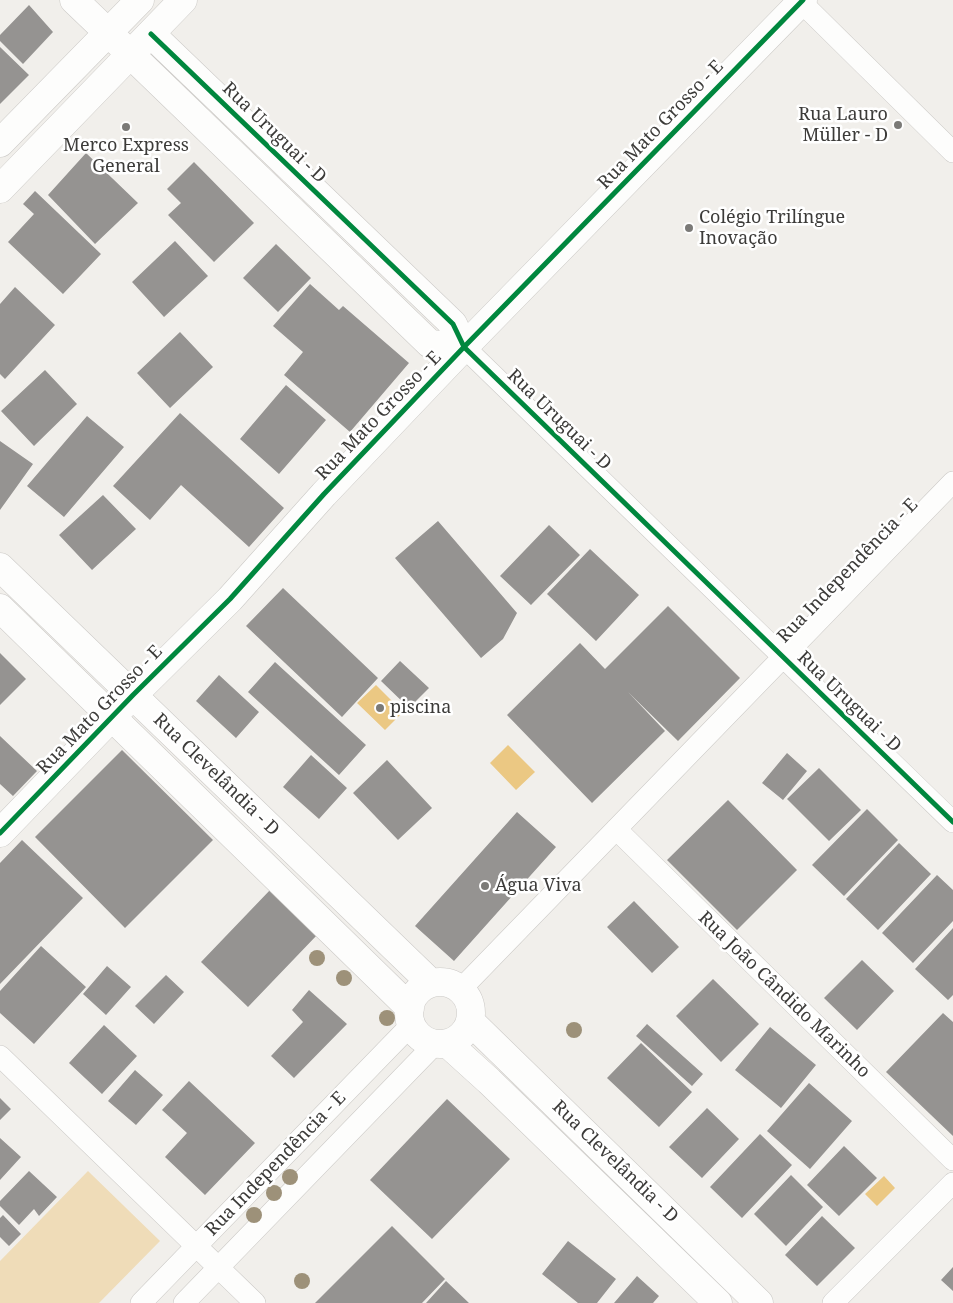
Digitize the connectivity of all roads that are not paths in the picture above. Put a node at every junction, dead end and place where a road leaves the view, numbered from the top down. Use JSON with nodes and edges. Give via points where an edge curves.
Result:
{"nodes":[{"id":1,"x":74,"y":0,"type":"edge"},
{"id":2,"x":183,"y":0,"type":"edge"},
{"id":3,"x":799,"y":1,"type":"edge"},
{"id":4,"x":128,"y":4,"type":"edge"},
{"id":5,"x":108,"y":33,"type":"junction"},
{"id":6,"x":150,"y":34,"type":"junction"},
{"id":7,"x":130,"y":54,"type":"junction"},
{"id":8,"x":0,"y":143,"type":"edge"},
{"id":9,"x":953,"y":152,"type":"edge"},
{"id":10,"x":311,"y":188,"type":"junction"},
{"id":11,"x":0,"y":189,"type":"edge"},
{"id":12,"x":292,"y":210,"type":"junction"},
{"id":13,"x":464,"y":347,"type":"junction"},
{"id":14,"x":953,"y":482,"type":"edge"},
{"id":15,"x":0,"y":567,"type":"edge"},
{"id":16,"x":0,"y":608,"type":"edge"},
{"id":17,"x":784,"y":657,"type":"junction"},
{"id":18,"x":133,"y":695,"type":"junction"},
{"id":19,"x":112,"y":717,"type":"junction"},
{"id":20,"x":953,"y":822,"type":"edge"},
{"id":21,"x":616,"y":830,"type":"junction"},
{"id":22,"x":0,"y":834,"type":"edge"},
{"id":23,"x":318,"y":874,"type":"junction"},
{"id":24,"x":296,"y":897,"type":"junction"},
{"id":25,"x":431,"y":983,"type":"junction"},
{"id":26,"x":460,"y":990,"type":"junction"},
{"id":27,"x":411,"y":1016,"type":"junction"},
{"id":28,"x":470,"y":1021,"type":"junction"},
{"id":29,"x":441,"y":1043,"type":"junction"},
{"id":30,"x":0,"y":1056,"type":"edge"},
{"id":31,"x":287,"y":1152,"type":"junction"},
{"id":32,"x":953,"y":1160,"type":"edge"},
{"id":33,"x":310,"y":1174,"type":"junction"},
{"id":34,"x":953,"y":1183,"type":"edge"},
{"id":35,"x":196,"y":1246,"type":"junction"},
{"id":36,"x":218,"y":1268,"type":"junction"},
{"id":37,"x":141,"y":1303,"type":"edge"},
{"id":38,"x":184,"y":1303,"type":"edge"},
{"id":39,"x":255,"y":1303,"type":"edge"},
{"id":40,"x":718,"y":1303,"type":"edge"},
{"id":41,"x":760,"y":1303,"type":"edge"},
{"id":42,"x":833,"y":1303,"type":"edge"}],
"edges":[{"from":1,"to":5,"type":"street"},
{"from":2,"to":6,"type":"street"},
{"from":3,"to":9,"type":"street"},
{"from":3,"to":13,"type":"street","name":"Rua Mato Grosso - E"},
{"from":4,"to":5,"type":"street"},
{"from":4,"to":6,"type":"street","name":"Rua Uruguai - D"},
{"from":5,"to":7,"type":"street"},
{"from":5,"to":8,"type":"street"},
{"from":6,"to":7,"type":"street"},
{"from":6,"to":10,"type":"street","name":"Rua Uruguai - D"},
{"from":7,"to":11,"type":"street"},
{"from":7,"to":12,"type":"street"},
{"from":10,"to":12,"type":"street"},
{"from":10,"to":13,"type":"street","name":"Rua Uruguai - D","via":[[453,324]]},
{"from":12,"to":13,"type":"street","via":[[430,344]]},
{"from":13,"to":17,"type":"street","name":"Rua Uruguai - D"},
{"from":13,"to":18,"type":"street","name":"Rua Mato Grosso - E","via":[[324,494],[230,599]]},
{"from":14,"to":17,"type":"street","name":"Rua Independência - E"},
{"from":15,"to":18,"type":"street","name":"Rua Clevelândia - D"},
{"from":16,"to":19,"type":"street","name":"Rua Clevelândia - D"},
{"from":17,"to":20,"type":"street","name":"Rua Uruguai - D"},
{"from":17,"to":21,"type":"street","name":"Rua Independência - E"},
{"from":18,"to":19,"type":"street","name":"Rua Mato Grosso - E"},
{"from":18,"to":23,"type":"street","name":"Rua Clevelândia - D"},
{"from":19,"to":22,"type":"street","name":"Rua Mato Grosso - E"},
{"from":19,"to":24,"type":"street","name":"Rua Clevelândia - D"},
{"from":21,"to":26,"type":"street","name":"Rua Independência - E"},
{"from":21,"to":32,"type":"street","name":"Rua João Cândido Marinho"},
{"from":23,"to":24,"type":"street"},
{"from":23,"to":25,"type":"street","name":"Rua Clevelândia - D"},
{"from":24,"to":27,"type":"street","name":"Rua Clevelândia - D"},
{"from":25,"to":26,"type":"street","via":[[447,982]]},
{"from":25,"to":27,"type":"street","via":[[417,993]]},
{"from":26,"to":28,"type":"street","via":[[469,1001]]},
{"from":27,"to":29,"type":"street","via":[[419,1035],[430,1042]]},
{"from":27,"to":31,"type":"street","name":"Rua Independência - E"},
{"from":28,"to":29,"type":"street","via":[[462,1036]]},
{"from":28,"to":41,"type":"street","name":"Rua Clevelândia - D"},
{"from":29,"to":33,"type":"street","name":"Rua Independência - E"},
{"from":29,"to":40,"type":"street","name":"Rua Clevelândia - D","via":[[489,1081]]},
{"from":30,"to":35,"type":"street"},
{"from":31,"to":33,"type":"street"},
{"from":31,"to":35,"type":"street","name":"Rua Independência - E"},
{"from":33,"to":36,"type":"street","name":"Rua Independência - E"},
{"from":34,"to":42,"type":"street"},
{"from":35,"to":36,"type":"street"},
{"from":35,"to":37,"type":"street","name":"Rua Independência - E"},
{"from":36,"to":38,"type":"street","name":"Rua Independência - E"},
{"from":36,"to":39,"type":"street"}]}
